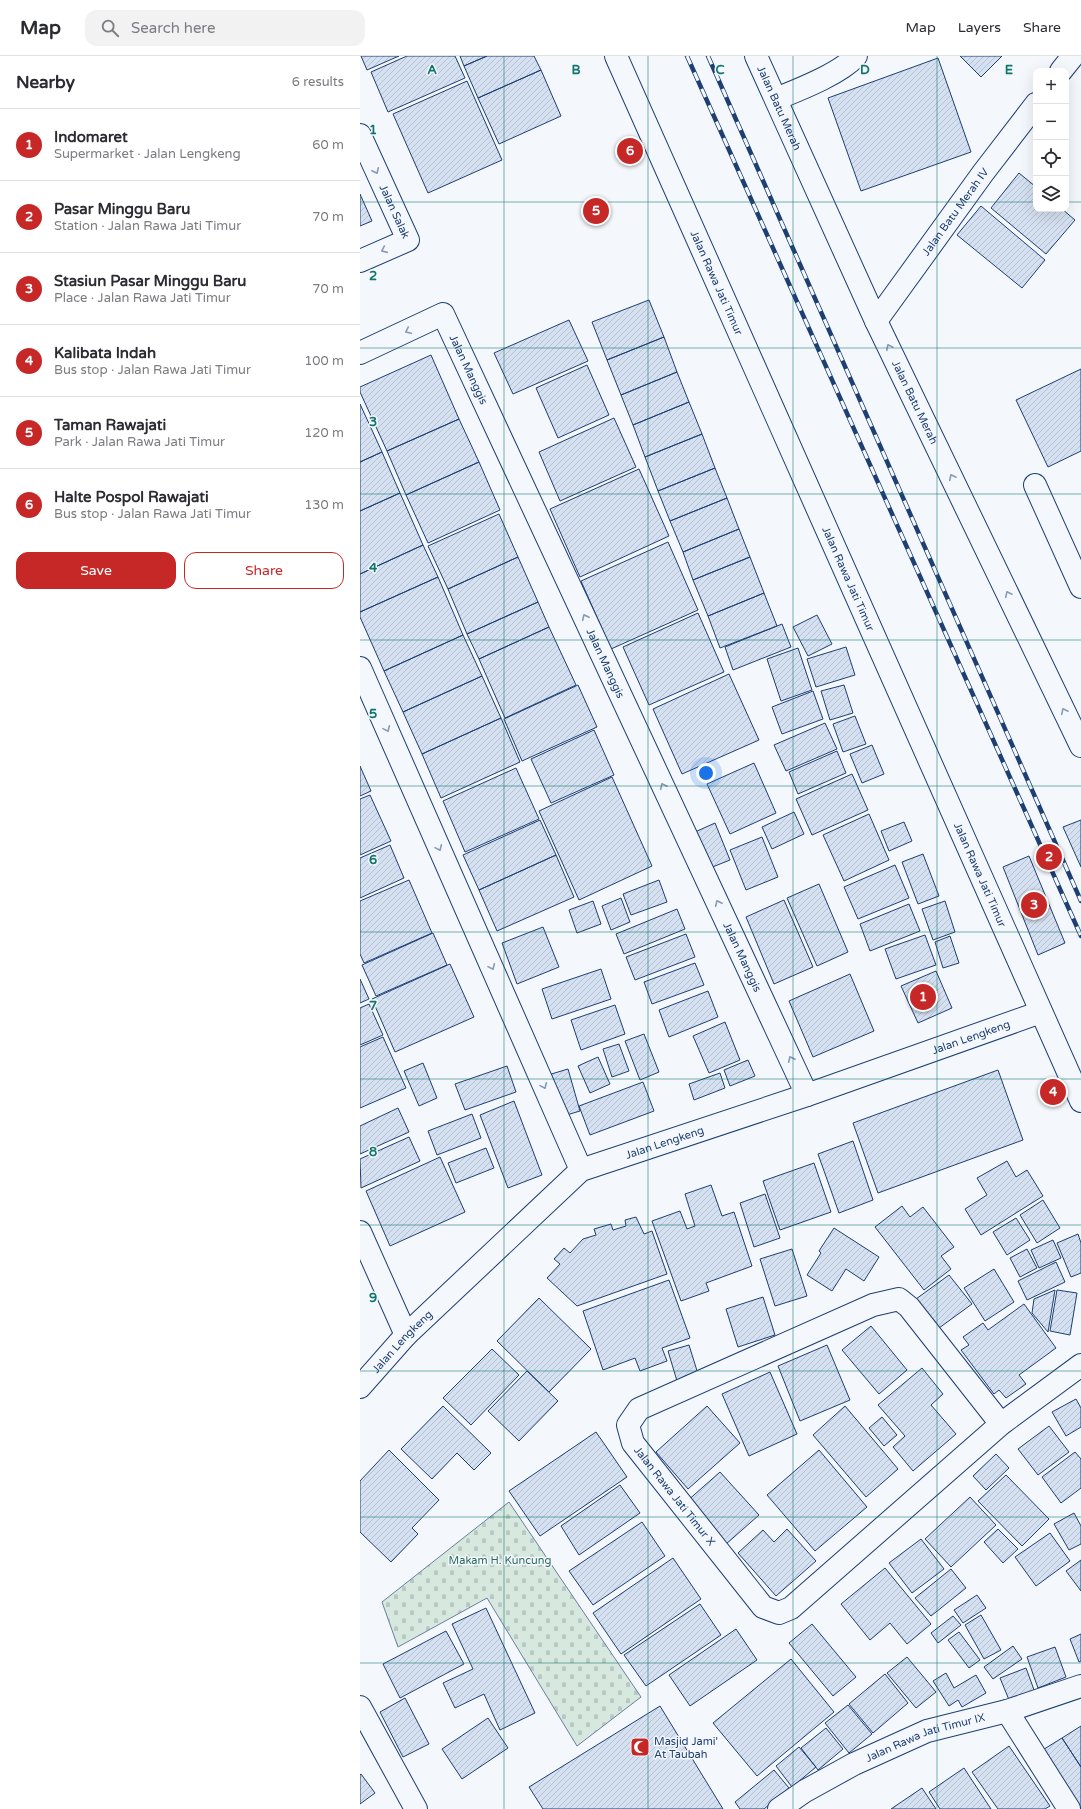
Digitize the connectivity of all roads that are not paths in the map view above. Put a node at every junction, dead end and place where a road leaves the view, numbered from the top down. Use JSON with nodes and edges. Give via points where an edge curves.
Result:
{"nodes":[{"id":1,"x":616,"y":56,"type":"edge"},
{"id":2,"x":756,"y":56,"type":"edge"},
{"id":3,"x":856,"y":56,"type":"edge"},
{"id":4,"x":1073,"y":56,"type":"edge"},
{"id":5,"x":1063,"y":68,"type":"edge"},
{"id":6,"x":776,"y":99,"type":"junction"},
{"id":7,"x":1033,"y":108,"type":"edge"},
{"id":8,"x":360,"y":136,"type":"edge"},
{"id":9,"x":360,"y":261,"type":"edge"},
{"id":10,"x":876,"y":321,"type":"junction"},
{"id":11,"x":360,"y":354,"type":"edge"},
{"id":12,"x":1035,"y":484,"type":"dead end"},
{"id":13,"x":1081,"y":587,"type":"edge"},
{"id":14,"x":360,"y":668,"type":"edge"},
{"id":15,"x":1081,"y":746,"type":"edge"},
{"id":16,"x":1041,"y":1012,"type":"junction"},
{"id":17,"x":807,"y":1095,"type":"junction"},
{"id":18,"x":1081,"y":1101,"type":"edge"},
{"id":19,"x":581,"y":1170,"type":"junction"},
{"id":20,"x":360,"y":1232,"type":"edge"},
{"id":21,"x":406,"y":1335,"type":"junction"},
{"id":22,"x":1081,"y":1365,"type":"edge"},
{"id":23,"x":360,"y":1388,"type":"edge"},
{"id":24,"x":1001,"y":1424,"type":"junction"},
{"id":25,"x":1081,"y":1686,"type":"edge"},
{"id":26,"x":360,"y":1707,"type":"edge"},
{"id":27,"x":1007,"y":1711,"type":"junction"},
{"id":28,"x":416,"y":1809,"type":"edge"},
{"id":29,"x":779,"y":1809,"type":"edge"},
{"id":30,"x":1069,"y":1809,"type":"edge"}],
"edges":[{"from":1,"to":16,"type":"street","name":"Jalan Rawa Jati Timur"},
{"from":2,"to":6,"type":"street","name":"Jalan Batu Merah"},
{"from":3,"to":6,"type":"street","via":[[843,67]]},
{"from":4,"to":5,"type":"street"},
{"from":6,"to":10,"type":"street","name":"Jalan Batu Merah"},
{"from":7,"to":10,"type":"street","name":"Jalan Batu Merah IV"},
{"from":8,"to":9,"type":"street","name":"Jalan Salak","one_way":true,"via":[[408,240]]},
{"from":15,"to":10,"type":"street","name":"Jalan Batu Merah","one_way":true},
{"from":17,"to":11,"type":"street","name":"Jalan Manggis","one_way":true,"via":[[443,314]]},
{"from":12,"to":13,"type":"street"},
{"from":14,"to":19,"type":"street","one_way":true},
{"from":16,"to":17,"type":"street","name":"Jalan Lengkeng"},
{"from":16,"to":18,"type":"street","name":"Jalan Rawa Jati Timur"},
{"from":17,"to":19,"type":"street","name":"Jalan Lengkeng"},
{"from":19,"to":21,"type":"street","name":"Jalan Lengkeng"},
{"from":20,"to":21,"type":"street"},
{"from":21,"to":23,"type":"street","name":"Jalan Lengkeng"},
{"from":22,"to":24,"type":"street","name":"Jalan Rawa Jati Timur X"},
{"from":24,"to":24,"type":"street","name":"Jalan Rawa Jati Timur X","via":[[791,1608],[779,1613],[763,1607],[633,1442],[628,1425],[639,1409],[873,1305],[899,1300],[909,1307]]},
{"from":25,"to":27,"type":"street","name":"Jalan Rawa Jati Timur IX"},
{"from":26,"to":28,"type":"street"},
{"from":27,"to":29,"type":"street","name":"Jalan Rawa Jati Timur IX","via":[[927,1731],[854,1764]]},
{"from":27,"to":30,"type":"street"}]}
